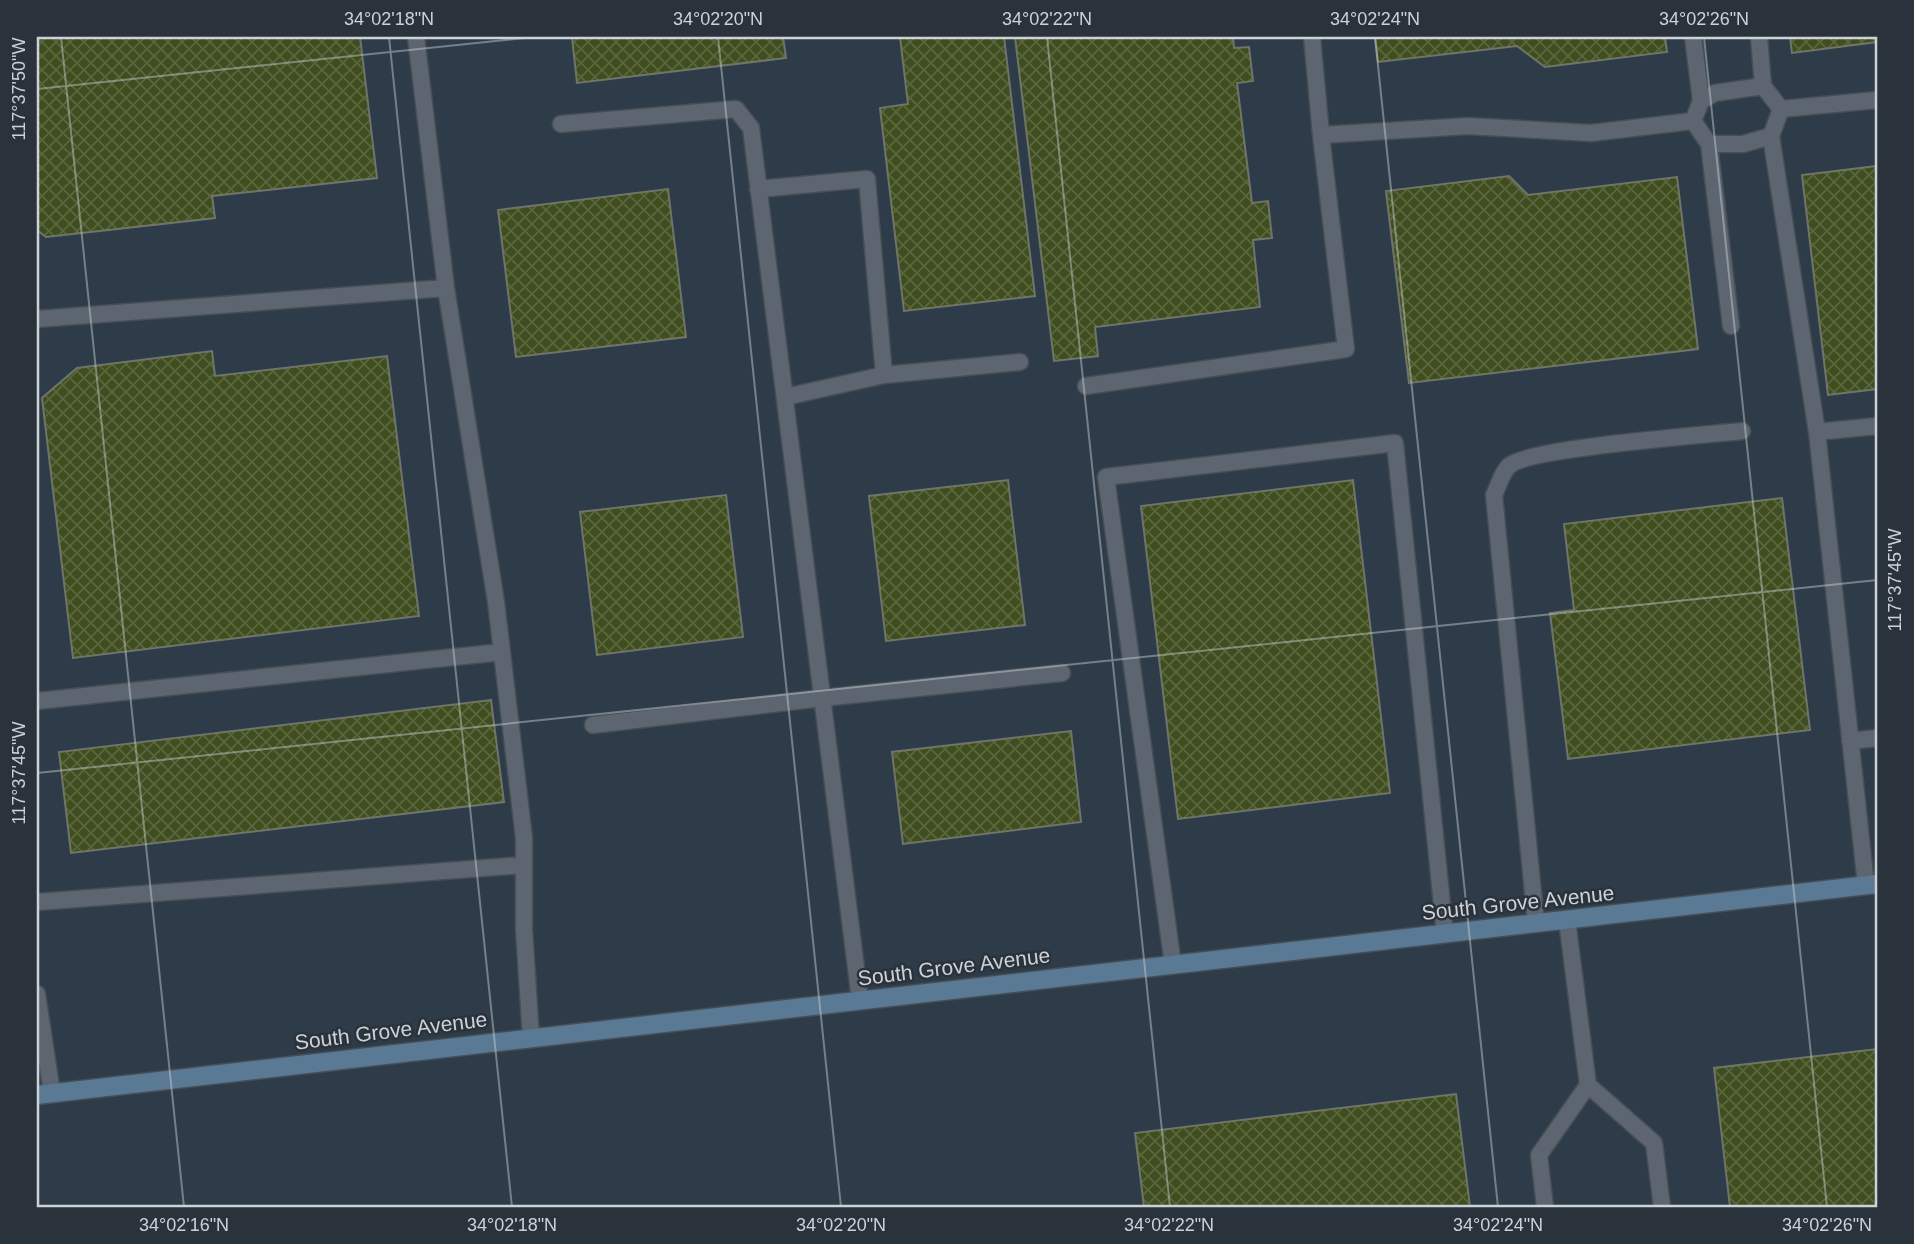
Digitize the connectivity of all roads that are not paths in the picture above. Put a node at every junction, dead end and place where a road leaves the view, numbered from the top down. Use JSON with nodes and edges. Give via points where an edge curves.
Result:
{"nodes":[{"id":1,"x":416,"y":37,"type":"edge"},
{"id":2,"x":1312,"y":37,"type":"edge"},
{"id":3,"x":1693,"y":37,"type":"edge"},
{"id":4,"x":1759,"y":37,"type":"edge"},
{"id":5,"x":1763,"y":86,"type":"junction"},
{"id":6,"x":1877,"y":100,"type":"edge"},
{"id":7,"x":1701,"y":101,"type":"junction"},
{"id":8,"x":1781,"y":109,"type":"junction"},
{"id":9,"x":1693,"y":121,"type":"junction"},
{"id":10,"x":561,"y":124,"type":"dead end"},
{"id":11,"x":1321,"y":135,"type":"junction"},
{"id":12,"x":1771,"y":135,"type":"junction"},
{"id":13,"x":1709,"y":144,"type":"junction"},
{"id":14,"x":758,"y":189,"type":"junction"},
{"id":15,"x":446,"y":288,"type":"junction"},
{"id":16,"x":37,"y":319,"type":"edge"},
{"id":17,"x":1731,"y":326,"type":"dead end"},
{"id":18,"x":1020,"y":362,"type":"dead end"},
{"id":19,"x":884,"y":375,"type":"junction"},
{"id":20,"x":1086,"y":386,"type":"dead end"},
{"id":21,"x":785,"y":397,"type":"junction"},
{"id":22,"x":1877,"y":426,"type":"edge"},
{"id":23,"x":1742,"y":430,"type":"dead end"},
{"id":24,"x":1817,"y":432,"type":"junction"},
{"id":25,"x":502,"y":652,"type":"junction"},
{"id":26,"x":1062,"y":673,"type":"dead end"},
{"id":27,"x":822,"y":698,"type":"junction"},
{"id":28,"x":37,"y":701,"type":"edge"},
{"id":29,"x":593,"y":725,"type":"dead end"},
{"id":30,"x":1877,"y":737,"type":"edge"},
{"id":31,"x":1850,"y":741,"type":"junction"},
{"id":32,"x":524,"y":865,"type":"junction"},
{"id":33,"x":1872,"y":885,"type":"edge"},
{"id":34,"x":37,"y":902,"type":"edge"},
{"id":35,"x":1567,"y":920,"type":"junction"},
{"id":36,"x":1536,"y":923,"type":"junction"},
{"id":37,"x":1445,"y":933,"type":"junction"},
{"id":38,"x":1173,"y":965,"type":"junction"},
{"id":39,"x":37,"y":994,"type":"edge"},
{"id":40,"x":860,"y":1000,"type":"junction"},
{"id":41,"x":531,"y":1038,"type":"junction"},
{"id":42,"x":1588,"y":1085,"type":"junction"},
{"id":43,"x":45,"y":1094,"type":"edge"},
{"id":44,"x":1545,"y":1207,"type":"edge"},
{"id":45,"x":1662,"y":1207,"type":"edge"}],
"edges":[{"from":1,"to":15,"type":"lane"},
{"from":2,"to":11,"type":"lane"},
{"from":3,"to":7,"type":"lane"},
{"from":4,"to":5,"type":"lane"},
{"from":5,"to":7,"type":"lane","via":[[1715,93]]},
{"from":5,"to":8,"type":"lane"},
{"from":6,"to":8,"type":"lane"},
{"from":7,"to":9,"type":"lane"},
{"from":8,"to":12,"type":"lane"},
{"from":9,"to":11,"type":"lane","via":[[1591,133],[1468,127]]},
{"from":9,"to":13,"type":"lane"},
{"from":10,"to":14,"type":"lane","via":[[736,109],[751,128]]},
{"from":11,"to":20,"type":"lane","via":[[1346,349]]},
{"from":12,"to":13,"type":"lane","via":[[1743,144]]},
{"from":12,"to":24,"type":"lane"},
{"from":13,"to":17,"type":"lane"},
{"from":14,"to":19,"type":"lane","via":[[867,179]]},
{"from":14,"to":21,"type":"lane"},
{"from":15,"to":16,"type":"lane"},
{"from":15,"to":25,"type":"lane"},
{"from":18,"to":19,"type":"lane"},
{"from":19,"to":21,"type":"lane"},
{"from":21,"to":27,"type":"lane"},
{"from":22,"to":24,"type":"lane"},
{"from":23,"to":36,"type":"lane","via":[[1525,457],[1508,467],[1494,495]]},
{"from":24,"to":31,"type":"lane"},
{"from":25,"to":28,"type":"lane"},
{"from":25,"to":32,"type":"lane"},
{"from":26,"to":27,"type":"lane"},
{"from":27,"to":29,"type":"lane"},
{"from":27,"to":40,"type":"lane"},
{"from":30,"to":31,"type":"lane"},
{"from":31,"to":33,"type":"lane"},
{"from":32,"to":34,"type":"lane"},
{"from":32,"to":41,"type":"lane"},
{"from":33,"to":35,"type":"main road","name":"South Grove Avenue"},
{"from":35,"to":36,"type":"main road","name":"South Grove Avenue"},
{"from":35,"to":42,"type":"lane"},
{"from":36,"to":37,"type":"main road","name":"South Grove Avenue"},
{"from":37,"to":38,"type":"main road","name":"South Grove Avenue"},
{"from":37,"to":38,"type":"lane","via":[[1395,443],[1106,477]]},
{"from":38,"to":40,"type":"main road","name":"South Grove Avenue"},
{"from":39,"to":43,"type":"lane"},
{"from":40,"to":41,"type":"main road","name":"South Grove Avenue"},
{"from":41,"to":43,"type":"main road","name":"South Grove Avenue"},
{"from":42,"to":44,"type":"lane","via":[[1539,1155]]},
{"from":42,"to":45,"type":"lane","via":[[1654,1143]]}]}
